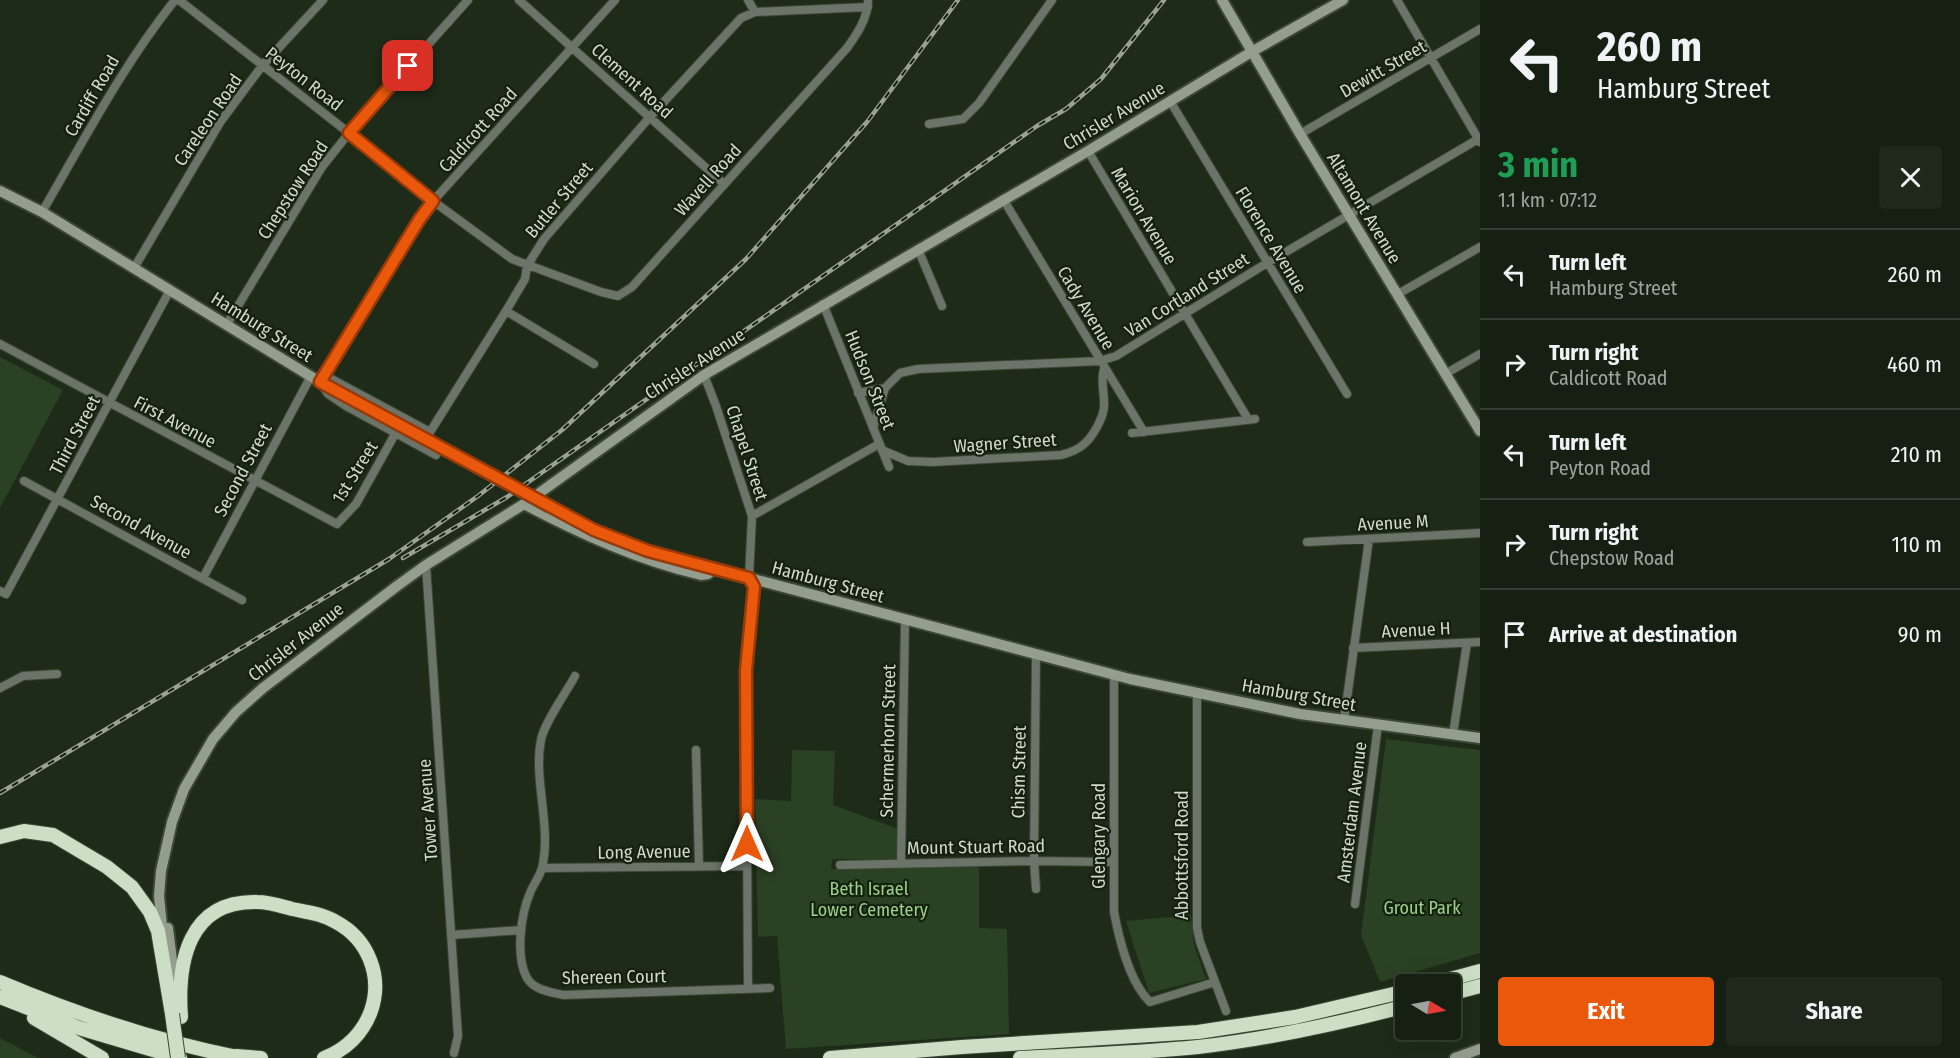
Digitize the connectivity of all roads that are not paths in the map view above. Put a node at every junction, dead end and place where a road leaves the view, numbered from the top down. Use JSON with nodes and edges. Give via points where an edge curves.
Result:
{"nodes":[{"id":1,"x":177,"y":0,"type":"edge"},
{"id":2,"x":323,"y":0,"type":"edge"},
{"id":3,"x":468,"y":0,"type":"edge"},
{"id":4,"x":519,"y":0,"type":"edge"},
{"id":5,"x":615,"y":0,"type":"edge"},
{"id":6,"x":748,"y":0,"type":"edge"},
{"id":7,"x":1052,"y":0,"type":"edge"},
{"id":8,"x":1222,"y":0,"type":"edge"},
{"id":9,"x":1343,"y":0,"type":"edge"},
{"id":10,"x":1396,"y":0,"type":"edge"},
{"id":11,"x":868,"y":4,"type":"edge"},
{"id":12,"x":755,"y":12,"type":"junction"},
{"id":13,"x":1480,"y":29,"type":"edge"},
{"id":14,"x":572,"y":48,"type":"junction"},
{"id":15,"x":1253,"y":51,"type":"junction"},
{"id":16,"x":1431,"y":58,"type":"junction"},
{"id":17,"x":262,"y":66,"type":"junction"},
{"id":18,"x":1170,"y":101,"type":"junction"},
{"id":19,"x":649,"y":118,"type":"junction"},
{"id":20,"x":929,"y":123,"type":"dead end"},
{"id":21,"x":349,"y":133,"type":"junction"},
{"id":22,"x":1300,"y":134,"type":"junction"},
{"id":23,"x":1480,"y":139,"type":"edge"},
{"id":24,"x":1088,"y":152,"type":"junction"},
{"id":25,"x":724,"y":184,"type":"junction"},
{"id":26,"x":0,"y":191,"type":"edge"},
{"id":27,"x":1003,"y":199,"type":"junction"},
{"id":28,"x":433,"y":201,"type":"junction"},
{"id":29,"x":42,"y":212,"type":"junction"},
{"id":30,"x":1349,"y":214,"type":"junction"},
{"id":31,"x":1480,"y":247,"type":"edge"},
{"id":32,"x":918,"y":249,"type":"junction"},
{"id":33,"x":1267,"y":263,"type":"junction"},
{"id":34,"x":527,"y":266,"type":"junction"},
{"id":35,"x":134,"y":268,"type":"junction"},
{"id":36,"x":170,"y":290,"type":"junction"},
{"id":37,"x":1398,"y":294,"type":"junction"},
{"id":38,"x":823,"y":304,"type":"junction"},
{"id":39,"x":942,"y":306,"type":"dead end"},
{"id":40,"x":506,"y":310,"type":"junction"},
{"id":41,"x":1186,"y":314,"type":"junction"},
{"id":42,"x":227,"y":324,"type":"junction"},
{"id":43,"x":0,"y":344,"type":"edge"},
{"id":44,"x":1480,"y":354,"type":"edge"},
{"id":45,"x":594,"y":364,"type":"dead end"},
{"id":46,"x":1102,"y":365,"type":"junction"},
{"id":47,"x":1445,"y":374,"type":"junction"},
{"id":48,"x":704,"y":375,"type":"junction"},
{"id":49,"x":318,"y":378,"type":"junction"},
{"id":50,"x":885,"y":388,"type":"junction"},
{"id":51,"x":858,"y":393,"type":"junction"},
{"id":52,"x":1347,"y":394,"type":"dead end"},
{"id":53,"x":109,"y":403,"type":"junction"},
{"id":54,"x":873,"y":428,"type":"junction"},
{"id":55,"x":1480,"y":431,"type":"edge"},
{"id":56,"x":1144,"y":432,"type":"junction"},
{"id":57,"x":395,"y":434,"type":"junction"},
{"id":58,"x":1132,"y":434,"type":"dead end"},
{"id":59,"x":881,"y":447,"type":"junction"},
{"id":60,"x":436,"y":456,"type":"dead end"},
{"id":61,"x":890,"y":467,"type":"dead end"},
{"id":62,"x":254,"y":480,"type":"junction"},
{"id":63,"x":24,"y":481,"type":"dead end"},
{"id":64,"x":58,"y":499,"type":"junction"},
{"id":65,"x":524,"y":504,"type":"junction"},
{"id":66,"x":752,"y":516,"type":"junction"},
{"id":67,"x":337,"y":524,"type":"joint"},
{"id":68,"x":1480,"y":533,"type":"edge"},
{"id":69,"x":1369,"y":539,"type":"junction"},
{"id":70,"x":1307,"y":542,"type":"dead end"},
{"id":71,"x":426,"y":565,"type":"junction"},
{"id":72,"x":713,"y":569,"type":"junction"},
{"id":73,"x":203,"y":578,"type":"junction"},
{"id":74,"x":749,"y":578,"type":"junction"},
{"id":75,"x":3,"y":592,"type":"edge"},
{"id":76,"x":242,"y":600,"type":"dead end"},
{"id":77,"x":905,"y":620,"type":"junction"},
{"id":78,"x":1480,"y":642,"type":"edge"},
{"id":79,"x":1467,"y":643,"type":"junction"},
{"id":80,"x":1353,"y":648,"type":"junction"},
{"id":81,"x":1036,"y":655,"type":"junction"},
{"id":82,"x":57,"y":674,"type":"dead end"},
{"id":83,"x":575,"y":676,"type":"dead end"},
{"id":84,"x":1114,"y":676,"type":"junction"},
{"id":85,"x":0,"y":688,"type":"edge"},
{"id":86,"x":1197,"y":693,"type":"junction"},
{"id":87,"x":1344,"y":720,"type":"junction"},
{"id":88,"x":1378,"y":725,"type":"junction"},
{"id":89,"x":1453,"y":734,"type":"junction"},
{"id":90,"x":1480,"y":738,"type":"edge"},
{"id":91,"x":696,"y":750,"type":"dead end"},
{"id":92,"x":0,"y":837,"type":"edge"},
{"id":93,"x":163,"y":859,"type":"junction"},
{"id":94,"x":1034,"y":861,"type":"junction"},
{"id":95,"x":1113,"y":862,"type":"junction"},
{"id":96,"x":901,"y":863,"type":"junction"},
{"id":97,"x":840,"y":865,"type":"dead end"},
{"id":98,"x":699,"y":866,"type":"junction"},
{"id":99,"x":747,"y":866,"type":"junction"},
{"id":100,"x":542,"y":868,"type":"junction"},
{"id":101,"x":1036,"y":889,"type":"dead end"},
{"id":102,"x":1355,"y":904,"type":"dead end"},
{"id":103,"x":520,"y":930,"type":"junction"},
{"id":104,"x":451,"y":935,"type":"junction"},
{"id":105,"x":1480,"y":971,"type":"edge"},
{"id":106,"x":0,"y":974,"type":"edge"},
{"id":107,"x":1461,"y":976,"type":"edge"},
{"id":108,"x":0,"y":982,"type":"edge"},
{"id":109,"x":1215,"y":982,"type":"junction"},
{"id":110,"x":1480,"y":986,"type":"edge"},
{"id":111,"x":168,"y":987,"type":"junction"},
{"id":112,"x":748,"y":988,"type":"junction"},
{"id":113,"x":770,"y":988,"type":"dead end"},
{"id":114,"x":1461,"y":991,"type":"edge"},
{"id":115,"x":1395,"y":994,"type":"edge"},
{"id":116,"x":0,"y":998,"type":"edge"},
{"id":117,"x":54,"y":1004,"type":"junction"},
{"id":118,"x":1395,"y":1009,"type":"edge"},
{"id":119,"x":1226,"y":1011,"type":"dead end"},
{"id":120,"x":176,"y":1016,"type":"junction"},
{"id":121,"x":1480,"y":1050,"type":"edge"},
{"id":122,"x":454,"y":1053,"type":"dead end"},
{"id":123,"x":238,"y":1057,"type":"edge"},
{"id":124,"x":102,"y":1058,"type":"edge"},
{"id":125,"x":179,"y":1058,"type":"edge"},
{"id":126,"x":186,"y":1058,"type":"edge"},
{"id":127,"x":261,"y":1058,"type":"edge"},
{"id":128,"x":324,"y":1058,"type":"edge"},
{"id":129,"x":830,"y":1058,"type":"edge"},
{"id":130,"x":1020,"y":1058,"type":"edge"},
{"id":131,"x":1455,"y":1058,"type":"edge"}],
"edges":[{"from":1,"to":17,"type":"street","name":"Peyton Road"},
{"from":1,"to":29,"type":"street","name":"Cardiff Road","via":[[132,58]]},
{"from":2,"to":17,"type":"street","name":"Careleon Road"},
{"from":3,"to":21,"type":"street","name":"Chepstow Road"},
{"from":4,"to":14,"type":"street","name":"Clement Road"},
{"from":5,"to":14,"type":"street","name":"Caldicott Road"},
{"from":6,"to":12,"type":"street"},
{"from":7,"to":20,"type":"street","via":[[979,103],[963,119]]},
{"from":8,"to":15,"type":"main road","name":"Altamont Avenue"},
{"from":9,"to":15,"type":"main road","name":"Chrisler Avenue"},
{"from":10,"to":16,"type":"street"},
{"from":11,"to":12,"type":"street"},
{"from":11,"to":25,"type":"street","name":"Wavell Road","via":[[860,29],[847,48]]},
{"from":12,"to":19,"type":"street","name":"Butler Street","via":[[741,18]]},
{"from":13,"to":16,"type":"street","name":"Dewitt Street"},
{"from":14,"to":19,"type":"street","name":"Clement Road"},
{"from":14,"to":28,"type":"street","name":"Caldicott Road"},
{"from":15,"to":18,"type":"main road","name":"Chrisler Avenue"},
{"from":15,"to":22,"type":"main road","name":"Altamont Avenue"},
{"from":16,"to":22,"type":"street","name":"Dewitt Street"},
{"from":16,"to":23,"type":"street"},
{"from":17,"to":21,"type":"street","name":"Peyton Road"},
{"from":17,"to":35,"type":"street","name":"Careleon Road","via":[[221,121]]},
{"from":18,"to":24,"type":"main road","name":"Chrisler Avenue"},
{"from":18,"to":33,"type":"street","name":"Florence Avenue"},
{"from":19,"to":25,"type":"street","name":"Clement Road"},
{"from":19,"to":34,"type":"street","name":"Butler Street","via":[[544,239]]},
{"from":21,"to":28,"type":"street","name":"Peyton Road"},
{"from":21,"to":42,"type":"street","name":"Chepstow Road","via":[[322,167]]},
{"from":22,"to":30,"type":"main road","name":"Altamont Avenue"},
{"from":23,"to":30,"type":"street","name":"Van Cortland Street"},
{"from":24,"to":27,"type":"main road","name":"Chrisler Avenue"},
{"from":24,"to":41,"type":"street","name":"Marion Avenue"},
{"from":25,"to":34,"type":"street","name":"Wavell Road","via":[[625,294],[609,295]]},
{"from":26,"to":29,"type":"main road","name":"Hamburg Street"},
{"from":27,"to":32,"type":"main road","name":"Chrisler Avenue"},
{"from":27,"to":46,"type":"street","name":"Cady Avenue"},
{"from":28,"to":34,"type":"street","name":"Peyton Road","via":[[512,260]]},
{"from":28,"to":49,"type":"street","name":"Caldicott Road"},
{"from":29,"to":35,"type":"main road","name":"Hamburg Street"},
{"from":30,"to":33,"type":"street","name":"Van Cortland Street"},
{"from":30,"to":37,"type":"main road","name":"Altamont Avenue"},
{"from":31,"to":37,"type":"street"},
{"from":32,"to":38,"type":"main road","name":"Chrisler Avenue"},
{"from":32,"to":39,"type":"street"},
{"from":33,"to":41,"type":"street","name":"Van Cortland Street"},
{"from":33,"to":52,"type":"street","name":"Florence Avenue"},
{"from":34,"to":40,"type":"street","name":"Butler Street","via":[[525,279]]},
{"from":35,"to":36,"type":"main road","name":"Hamburg Street"},
{"from":36,"to":42,"type":"main road","name":"Hamburg Street"},
{"from":36,"to":53,"type":"street","name":"Third Street"},
{"from":37,"to":47,"type":"main road","name":"Altamont Avenue"},
{"from":38,"to":48,"type":"main road","name":"Chrisler Avenue"},
{"from":38,"to":51,"type":"street","name":"Hudson Street"},
{"from":40,"to":45,"type":"street"},
{"from":40,"to":49,"type":"street","name":"Butler Street","via":[[430,432]]},
{"from":41,"to":46,"type":"street","name":"Van Cortland Street"},
{"from":41,"to":56,"type":"street","name":"Marion Avenue","via":[[1251,419]]},
{"from":42,"to":49,"type":"main road","name":"Hamburg Street"},
{"from":43,"to":53,"type":"street","name":"First Avenue"},
{"from":44,"to":47,"type":"street"},
{"from":46,"to":50,"type":"street","name":"Van Cortland Street","via":[[918,369],[900,373]]},
{"from":46,"to":56,"type":"street","name":"Cady Avenue"},
{"from":46,"to":59,"type":"street","name":"Wagner Street","via":[[1101,418],[1084,445],[1071,453],[933,462],[908,461]]},
{"from":47,"to":55,"type":"main road","name":"Altamont Avenue"},
{"from":48,"to":65,"type":"main road","name":"Chrisler Avenue"},
{"from":48,"to":66,"type":"street","name":"Chapel Street"},
{"from":49,"to":57,"type":"street","via":[[328,394]]},
{"from":49,"to":62,"type":"street","name":"Second Street"},
{"from":49,"to":72,"type":"main road","name":"Hamburg Street","bridge":true,"via":[[594,530],[648,551]]},
{"from":50,"to":51,"type":"street","name":"Van Cortland Street"},
{"from":50,"to":54,"type":"street"},
{"from":51,"to":54,"type":"street","name":"Hudson Street"},
{"from":53,"to":62,"type":"street","name":"First Avenue"},
{"from":53,"to":64,"type":"street","name":"Third Street"},
{"from":54,"to":59,"type":"street","name":"Hudson Street"},
{"from":56,"to":58,"type":"street"},
{"from":57,"to":60,"type":"street"},
{"from":57,"to":67,"type":"street","name":"1st Street","via":[[357,504]]},
{"from":59,"to":61,"type":"street","name":"Hudson Street"},
{"from":59,"to":66,"type":"street"},
{"from":62,"to":67,"type":"street","name":"First Avenue"},
{"from":62,"to":73,"type":"street","name":"Second Street"},
{"from":63,"to":64,"type":"street","name":"Second Avenue"},
{"from":64,"to":73,"type":"street","name":"Second Avenue"},
{"from":64,"to":75,"type":"street","name":"Third Street"},
{"from":65,"to":71,"type":"main road","name":"Chrisler Avenue"},
{"from":65,"to":72,"type":"main road","via":[[641,558],[701,575]]},
{"from":66,"to":74,"type":"street","name":"Chapel Street"},
{"from":68,"to":69,"type":"street","name":"Avenue M"},
{"from":69,"to":70,"type":"street","name":"Avenue M"},
{"from":69,"to":80,"type":"street"},
{"from":71,"to":93,"type":"main road","name":"Chrisler Avenue","via":[[263,688],[224,725],[201,755],[184,789]]},
{"from":71,"to":104,"type":"street","name":"Tower Avenue"},
{"from":72,"to":74,"type":"main road","name":"Hamburg Street"},
{"from":73,"to":76,"type":"street","name":"Second Avenue"},
{"from":74,"to":77,"type":"main road","name":"Hamburg Street"},
{"from":74,"to":99,"type":"street","name":"Chapel Street","via":[[754,587],[746,670]]},
{"from":77,"to":81,"type":"main road","name":"Hamburg Street"},
{"from":77,"to":96,"type":"street","name":"Schermerhorn Street"},
{"from":78,"to":79,"type":"street","name":"Avenue H"},
{"from":79,"to":80,"type":"street","name":"Avenue H"},
{"from":79,"to":89,"type":"street"},
{"from":80,"to":87,"type":"street"},
{"from":81,"to":84,"type":"main road","name":"Hamburg Street"},
{"from":81,"to":94,"type":"street","name":"Chism Street"},
{"from":82,"to":85,"type":"street","via":[[23,676]]},
{"from":83,"to":100,"type":"street","name":"Shereen Court","via":[[541,739],[539,762],[545,823]]},
{"from":84,"to":86,"type":"main road","name":"Hamburg Street"},
{"from":84,"to":95,"type":"street","name":"Glengary Road"},
{"from":86,"to":87,"type":"main road","name":"Hamburg Street"},
{"from":86,"to":109,"type":"street","name":"Abbottsford Road","via":[[1197,928]]},
{"from":87,"to":88,"type":"main road","name":"Hamburg Street"},
{"from":88,"to":89,"type":"main road","name":"Hamburg Street"},
{"from":88,"to":102,"type":"street","name":"Amsterdam Avenue"},
{"from":89,"to":90,"type":"main road","name":"Hamburg Street"},
{"from":91,"to":98,"type":"street"},
{"from":92,"to":111,"type":"highway","via":[[24,831],[53,836],[125,880],[154,921]]},
{"from":93,"to":111,"type":"main road","name":"Chrisler Avenue","via":[[159,896]]},
{"from":93,"to":120,"type":"main road","name":"Chrisler Avenue"},
{"from":94,"to":95,"type":"street","name":"Mount Stuart Road"},
{"from":94,"to":96,"type":"street","name":"Mount Stuart Road"},
{"from":94,"to":101,"type":"street","name":"Chism Street"},
{"from":95,"to":109,"type":"street","name":"Glengary Road","via":[[1118,935],[1140,993],[1150,1002]]},
{"from":96,"to":97,"type":"street","name":"Mount Stuart Road"},
{"from":98,"to":99,"type":"street","name":"Long Avenue"},
{"from":98,"to":100,"type":"street","name":"Long Avenue"},
{"from":99,"to":112,"type":"street","name":"Chapel Street"},
{"from":100,"to":103,"type":"street","name":"Shereen Court"},
{"from":103,"to":104,"type":"street"},
{"from":103,"to":112,"type":"street","name":"Shereen Court","via":[[527,978],[550,992]]},
{"from":104,"to":122,"type":"street","name":"Tower Avenue","via":[[458,1036]]},
{"from":105,"to":107,"type":"highway"},
{"from":106,"to":117,"type":"highway"},
{"from":108,"to":117,"type":"highway"},
{"from":109,"to":119,"type":"street","name":"Abbottsford Road"},
{"from":110,"to":114,"type":"highway"},
{"from":111,"to":120,"type":"highway"},
{"from":112,"to":113,"type":"street","name":"Shereen Court"},
{"from":115,"to":129,"type":"highway","via":[[1319,1013],[1214,1030]]},
{"from":116,"to":124,"type":"highway"},
{"from":116,"to":125,"type":"highway","via":[[79,1028]]},
{"from":117,"to":123,"type":"highway","via":[[143,1033]]},
{"from":118,"to":130,"type":"highway","via":[[1322,1027],[1224,1044]]},
{"from":120,"to":125,"type":"highway","bridge":true},
{"from":120,"to":126,"type":"highway"},
{"from":120,"to":128,"type":"highway","via":[[183,957],[195,932],[210,917],[236,904],[257,902],[317,915],[335,921],[358,939],[369,956],[375,977],[372,1007],[364,1025],[345,1047]]},
{"from":121,"to":131,"type":"main road"},
{"from":123,"to":127,"type":"highway"}]}
